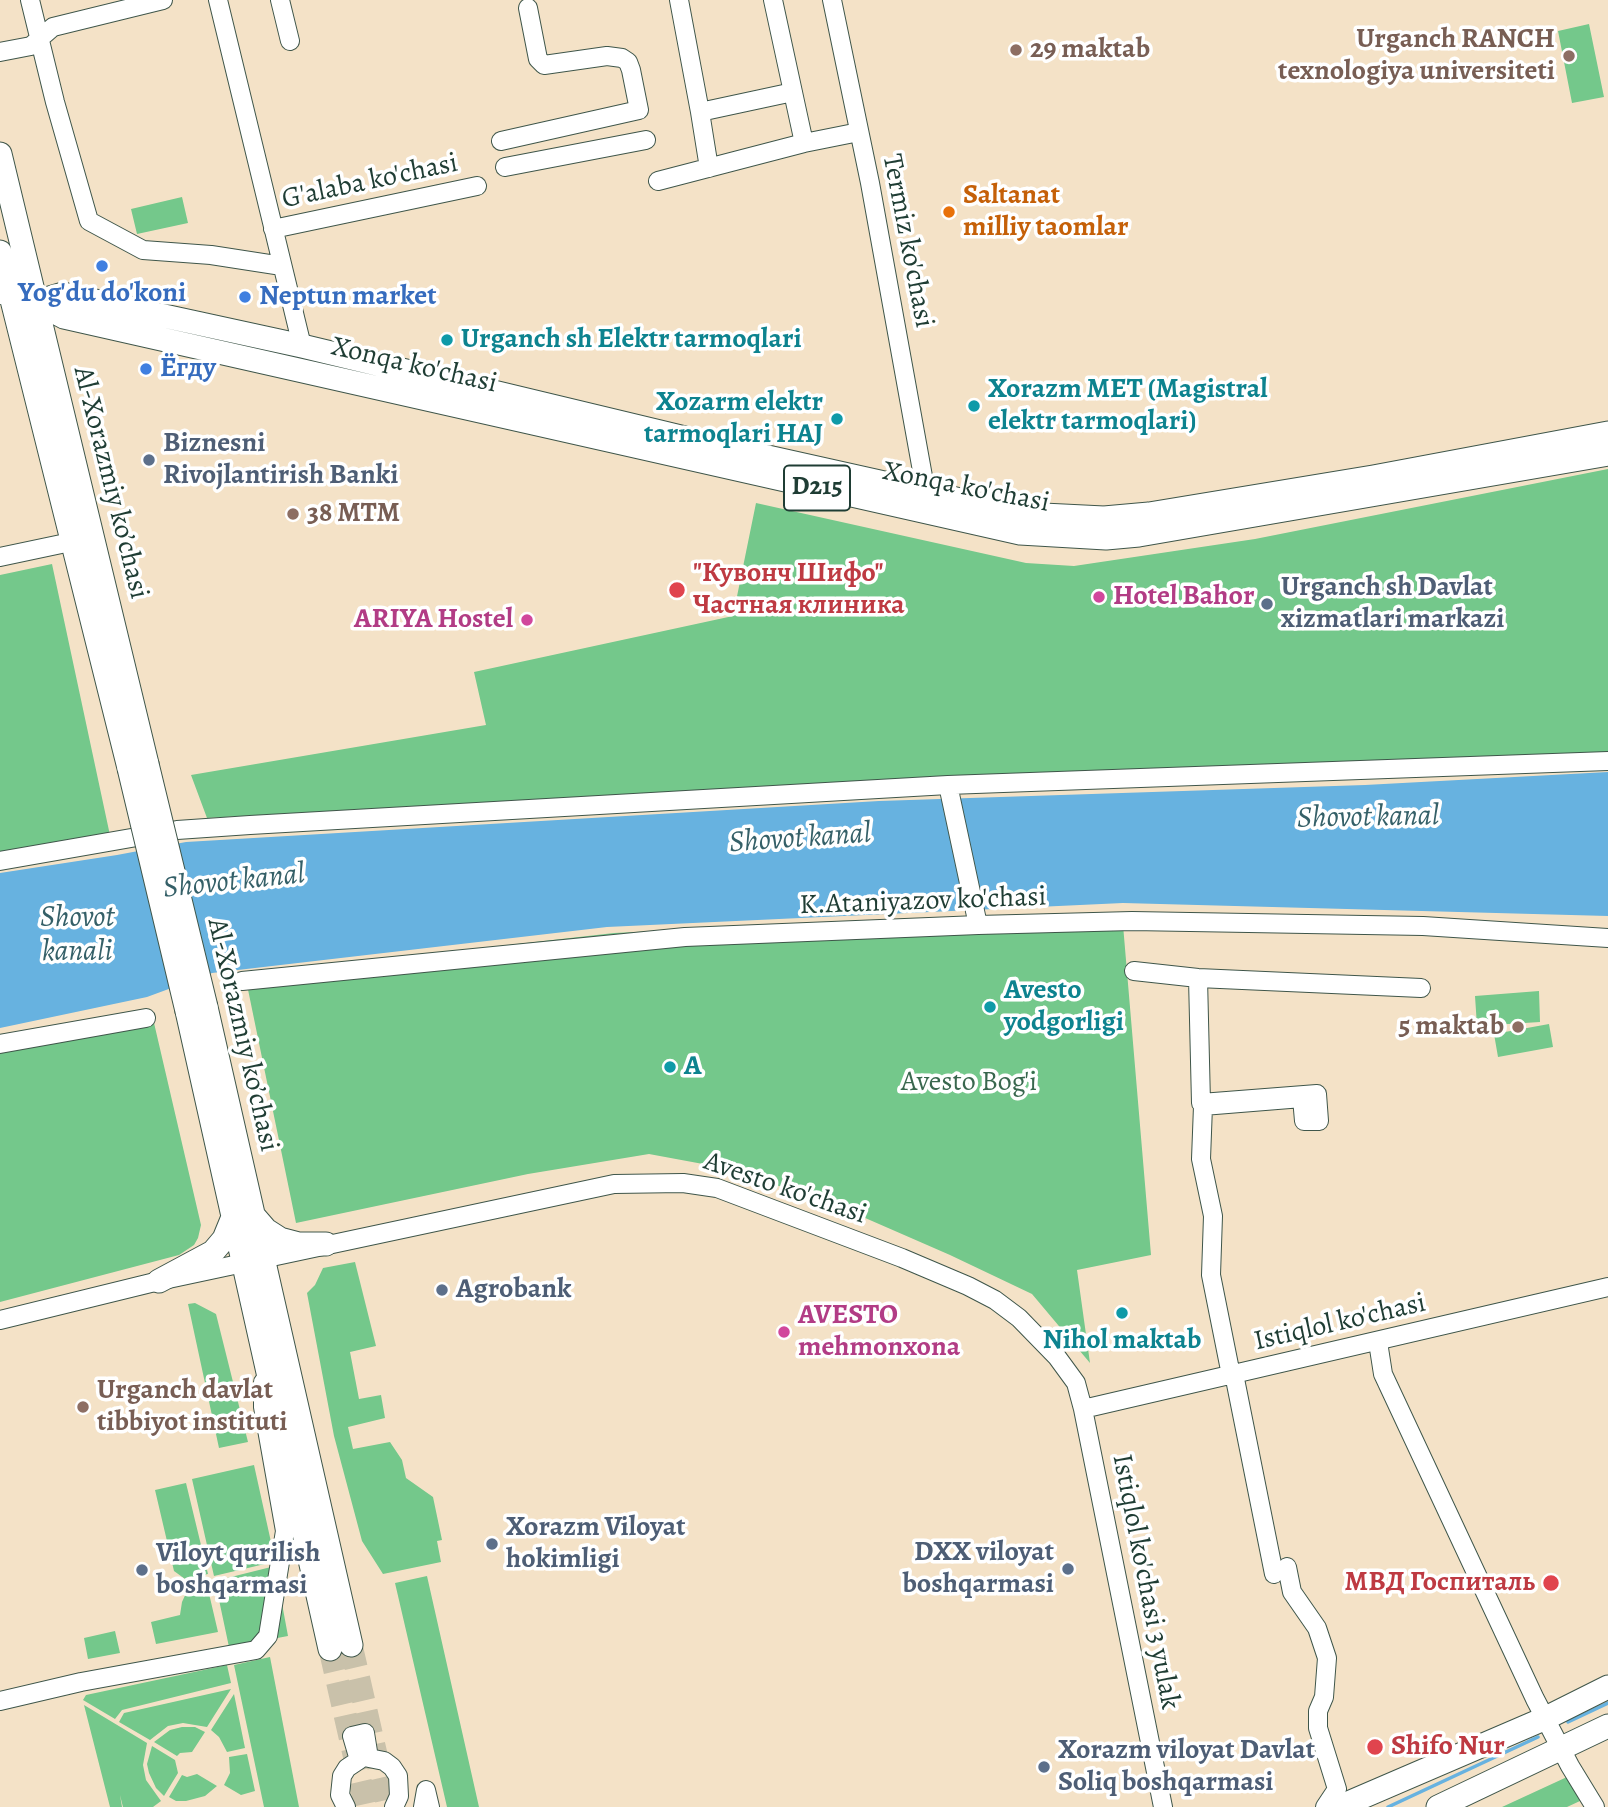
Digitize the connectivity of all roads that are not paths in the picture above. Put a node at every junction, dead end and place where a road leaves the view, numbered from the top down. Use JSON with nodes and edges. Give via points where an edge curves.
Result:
{"nodes":[{"id":1,"x":30,"y":0,"type":"edge"},
{"id":2,"x":163,"y":0,"type":"edge"},
{"id":3,"x":218,"y":0,"type":"edge"},
{"id":4,"x":280,"y":0,"type":"edge"},
{"id":5,"x":679,"y":0,"type":"edge"},
{"id":6,"x":773,"y":0,"type":"edge"},
{"id":7,"x":832,"y":0,"type":"edge"},
{"id":8,"x":528,"y":9,"type":"dead end"},
{"id":9,"x":40,"y":39,"type":"junction"},
{"id":10,"x":290,"y":41,"type":"dead end"},
{"id":11,"x":0,"y":52,"type":"edge"},
{"id":12,"x":793,"y":92,"type":"junction"},
{"id":13,"x":700,"y":112,"type":"junction"},
{"id":14,"x":859,"y":132,"type":"junction"},
{"id":15,"x":646,"y":140,"type":"dead end"},
{"id":16,"x":501,"y":141,"type":"dead end"},
{"id":17,"x":804,"y":143,"type":"junction"},
{"id":18,"x":0,"y":154,"type":"edge"},
{"id":19,"x":505,"y":167,"type":"dead end"},
{"id":20,"x":709,"y":168,"type":"junction"},
{"id":21,"x":658,"y":181,"type":"dead end"},
{"id":22,"x":477,"y":186,"type":"dead end"},
{"id":23,"x":273,"y":229,"type":"junction"},
{"id":24,"x":0,"y":252,"type":"edge"},
{"id":25,"x":282,"y":267,"type":"junction"},
{"id":26,"x":6,"y":293,"type":"edge"},
{"id":27,"x":36,"y":302,"type":"junction"},
{"id":28,"x":302,"y":346,"type":"junction"},
{"id":29,"x":1608,"y":433,"type":"edge"},
{"id":30,"x":1608,"y":454,"type":"edge"},
{"id":31,"x":716,"y":456,"type":"junction"},
{"id":32,"x":1375,"y":486,"type":"junction"},
{"id":33,"x":926,"y":493,"type":"junction"},
{"id":34,"x":82,"y":540,"type":"junction"},
{"id":35,"x":0,"y":557,"type":"edge"},
{"id":36,"x":1608,"y":761,"type":"edge"},
{"id":37,"x":948,"y":785,"type":"junction"},
{"id":38,"x":0,"y":861,"type":"edge"},
{"id":39,"x":978,"y":925,"type":"junction"},
{"id":40,"x":1608,"y":938,"type":"edge"},
{"id":41,"x":1135,"y":971,"type":"dead end"},
{"id":42,"x":1198,"y":978,"type":"junction"},
{"id":43,"x":242,"y":981,"type":"dead end"},
{"id":44,"x":1421,"y":988,"type":"dead end"},
{"id":45,"x":146,"y":1018,"type":"dead end"},
{"id":46,"x":0,"y":1044,"type":"edge"},
{"id":47,"x":243,"y":1216,"type":"junction"},
{"id":48,"x":326,"y":1244,"type":"junction"},
{"id":49,"x":254,"y":1260,"type":"junction"},
{"id":50,"x":159,"y":1280,"type":"junction"},
{"id":51,"x":1608,"y":1287,"type":"edge"},
{"id":52,"x":0,"y":1320,"type":"edge"},
{"id":53,"x":1378,"y":1342,"type":"junction"},
{"id":54,"x":263,"y":1347,"type":"junction"},
{"id":55,"x":1233,"y":1375,"type":"junction"},
{"id":56,"x":1083,"y":1409,"type":"junction"},
{"id":57,"x":1608,"y":1687,"type":"edge"},
{"id":58,"x":0,"y":1701,"type":"edge"},
{"id":59,"x":1546,"y":1718,"type":"junction"},
{"id":60,"x":1608,"y":1726,"type":"edge"},
{"id":61,"x":1561,"y":1749,"type":"junction"},
{"id":62,"x":346,"y":1807,"type":"edge"},
{"id":63,"x":394,"y":1807,"type":"edge"},
{"id":64,"x":423,"y":1807,"type":"edge"},
{"id":65,"x":430,"y":1807,"type":"edge"},
{"id":66,"x":1163,"y":1807,"type":"edge"},
{"id":67,"x":1325,"y":1807,"type":"edge"},
{"id":68,"x":1339,"y":1807,"type":"edge"},
{"id":69,"x":1438,"y":1807,"type":"edge"},
{"id":70,"x":1595,"y":1807,"type":"edge"}],
"edges":[{"from":1,"to":9,"type":"street"},
{"from":2,"to":9,"type":"street","via":[[53,27]]},
{"from":3,"to":23,"type":"street","name":"G'alaba ko'chasi"},
{"from":4,"to":10,"type":"street"},
{"from":5,"to":13,"type":"street"},
{"from":6,"to":12,"type":"street"},
{"from":7,"to":14,"type":"street","name":"Termiz ko'chasi"},
{"from":8,"to":16,"type":"street","via":[[538,59],[544,65],[622,58],[631,70],[639,110]]},
{"from":9,"to":11,"type":"street","via":[[32,46]]},
{"from":9,"to":25,"type":"street","via":[[89,221],[143,250]]},
{"from":12,"to":13,"type":"street"},
{"from":12,"to":17,"type":"street"},
{"from":13,"to":20,"type":"street"},
{"from":14,"to":17,"type":"street"},
{"from":14,"to":33,"type":"street","name":"Termiz ko'chasi"},
{"from":15,"to":19,"type":"street"},
{"from":17,"to":20,"type":"street"},
{"from":18,"to":27,"type":"main road","name":"Al-Xorazmiy ko’chasi"},
{"from":20,"to":21,"type":"street"},
{"from":22,"to":23,"type":"street","name":"G'alaba ko'chasi"},
{"from":23,"to":25,"type":"street","name":"G'alaba ko'chasi"},
{"from":24,"to":26,"type":"main road","name":"Al-Xorazmiy ko’chasi"},
{"from":25,"to":28,"type":"street","name":"G'alaba ko'chasi"},
{"from":26,"to":27,"type":"main road","name":"Xonqa ko'chasi"},
{"from":26,"to":34,"type":"main road","name":"Al-Xorazmiy ko’chasi"},
{"from":27,"to":28,"type":"main road","name":"Xonqa ko'chasi","number":"D215","via":[[63,294]]},
{"from":27,"to":31,"type":"main road","name":"Xonqa ko'chasi","number":"D215","via":[[64,317]]},
{"from":27,"to":34,"type":"main road","name":"Al-Xorazmiy ko’chasi"},
{"from":28,"to":31,"type":"main road","name":"Xonqa ko'chasi","number":"D215"},
{"from":29,"to":32,"type":"main road","name":"Xonqa ko'chasi","number":"D215"},
{"from":30,"to":32,"type":"main road","name":"Xonqa ko'chasi","number":"D215"},
{"from":31,"to":32,"type":"main road","name":"Xonqa ko'chasi","number":"D215","via":[[1020,533],[1064,537],[1139,536]]},
{"from":31,"to":33,"type":"main road","name":"Xonqa ko'chasi","number":"D215"},
{"from":32,"to":33,"type":"main road","name":"Xonqa ko'chasi","number":"D215","via":[[1104,519],[1023,514]]},
{"from":34,"to":35,"type":"street"},
{"from":34,"to":47,"type":"main road","name":"Al-Xorazmiy ko’chasi","bridge":true},
{"from":36,"to":37,"type":"street"},
{"from":37,"to":38,"type":"street","via":[[177,830]]},
{"from":37,"to":39,"type":"street"},
{"from":39,"to":40,"type":"street","name":"K.Ataniyazov ko'chasi","via":[[1132,921],[1454,927]]},
{"from":39,"to":43,"type":"street","name":"K.Ataniyazov ko'chasi","via":[[685,937]]},
{"from":41,"to":42,"type":"street"},
{"from":42,"to":44,"type":"street"},
{"from":42,"to":55,"type":"street","via":[[1201,1103],[1317,1094],[1319,1121],[1304,1121],[1302,1098],[1203,1106],[1201,1159],[1213,1216],[1211,1275]]},
{"from":45,"to":46,"type":"street"},
{"from":47,"to":48,"type":"main road","via":[[280,1240]]},
{"from":47,"to":49,"type":"main road","name":"Al-Xorazmiy ko’chasi"},
{"from":47,"to":50,"type":"main road","via":[[213,1252]]},
{"from":48,"to":49,"type":"street","name":"Avesto ko'chasi"},
{"from":48,"to":56,"type":"street","name":"Avesto ko'chasi","via":[[614,1184],[683,1183],[717,1188],[902,1258],[995,1300],[1057,1357],[1076,1383]]},
{"from":49,"to":50,"type":"street","name":"Avesto ko'chasi"},
{"from":49,"to":54,"type":"main road","name":"Al-Xorazmiy ko’chasi"},
{"from":49,"to":54,"type":"main road","name":"Al-Xorazmiy ko’chasi","via":[[341,1647]]},
{"from":50,"to":52,"type":"street","name":"Avesto ko'chasi"},
{"from":51,"to":53,"type":"street","name":"Istiqlol ko'chasi"},
{"from":53,"to":55,"type":"street","name":"Istiqlol ko'chasi"},
{"from":53,"to":59,"type":"street","via":[[1383,1374]]},
{"from":54,"to":58,"type":"street","via":[[263,1407],[285,1531],[268,1636],[256,1650]]},
{"from":55,"to":56,"type":"street","name":"Istiqlol ko'chasi"},
{"from":55,"to":67,"type":"street","via":[[1281,1570],[1317,1628],[1328,1658],[1318,1728],[1337,1789]]},
{"from":56,"to":66,"type":"street","name":"Istiqlol ko'chasi 3 yulak"},
{"from":57,"to":59,"type":"main road"},
{"from":59,"to":61,"type":"street"},
{"from":59,"to":68,"type":"main road"},
{"from":60,"to":61,"type":"main road"},
{"from":61,"to":69,"type":"main road"},
{"from":61,"to":70,"type":"street"},
{"from":62,"to":63,"type":"street","via":[[340,1795],[342,1776],[359,1760],[352,1736],[365,1733],[369,1758],[384,1761],[398,1776],[399,1796]]},
{"from":64,"to":65,"type":"street","via":[[426,1790]]}]}
